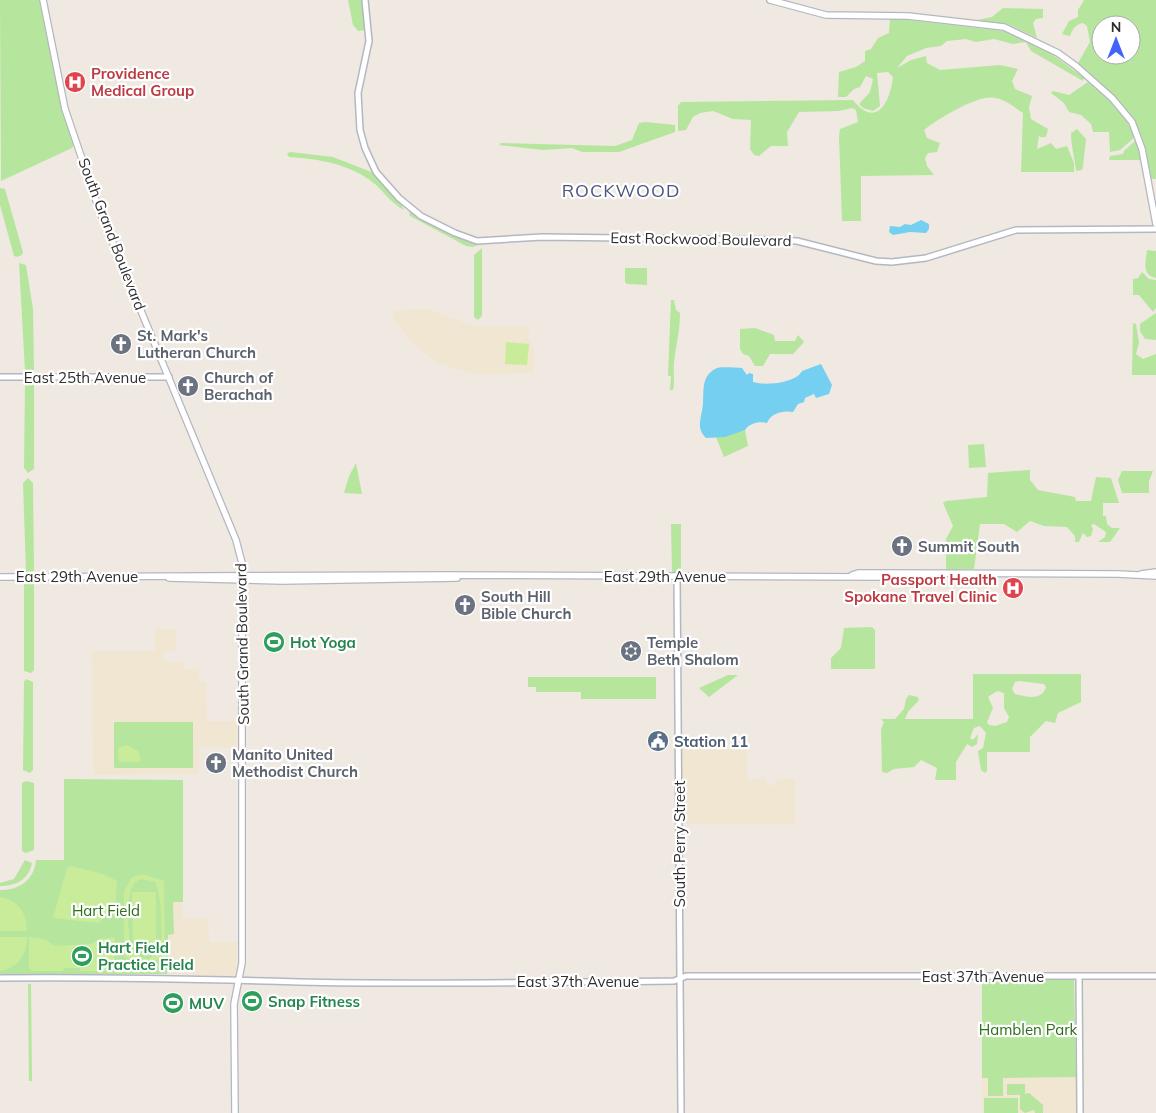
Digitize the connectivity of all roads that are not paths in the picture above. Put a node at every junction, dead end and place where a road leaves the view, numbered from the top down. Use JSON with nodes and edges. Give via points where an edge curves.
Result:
{"nodes":[{"id":1,"x":43,"y":0,"type":"edge"},
{"id":2,"x":365,"y":0,"type":"edge"},
{"id":3,"x":771,"y":0,"type":"edge"},
{"id":4,"x":1156,"y":224,"type":"edge"},
{"id":5,"x":1156,"y":229,"type":"edge"},
{"id":6,"x":0,"y":377,"type":"edge"},
{"id":7,"x":169,"y":377,"type":"junction"},
{"id":8,"x":1156,"y":572,"type":"edge"},
{"id":9,"x":1139,"y":574,"type":"junction"},
{"id":10,"x":677,"y":576,"type":"junction"},
{"id":11,"x":1156,"y":576,"type":"edge"},
{"id":12,"x":0,"y":577,"type":"edge"},
{"id":13,"x":243,"y":578,"type":"junction"},
{"id":14,"x":1078,"y":976,"type":"junction"},
{"id":15,"x":1156,"y":976,"type":"edge"},
{"id":16,"x":0,"y":978,"type":"edge"},
{"id":17,"x":680,"y":979,"type":"junction"},
{"id":18,"x":238,"y":980,"type":"junction"},
{"id":19,"x":235,"y":1113,"type":"edge"},
{"id":20,"x":681,"y":1113,"type":"edge"},
{"id":21,"x":1080,"y":1113,"type":"edge"}],
"edges":[{"from":1,"to":7,"type":"main road","name":"South Grand Boulevard","via":[[63,99],[101,215]]},
{"from":2,"to":5,"type":"street","name":"East Rockwood Boulevard","via":[[369,41],[357,101],[365,148],[376,172],[408,206],[448,230],[479,241],[542,237],[797,241],[892,262],[926,258],[1016,230]]},
{"from":3,"to":4,"type":"main road","via":[[826,16],[908,16],[1004,27],[1058,53],[1123,110],[1135,128]]},
{"from":6,"to":7,"type":"street","name":"East 25th Avenue"},
{"from":7,"to":13,"type":"main road","name":"South Grand Boulevard","via":[[236,540]]},
{"from":8,"to":9,"type":"main road","name":"East 29th Avenue"},
{"from":9,"to":10,"type":"main road","name":"East 29th Avenue"},
{"from":9,"to":11,"type":"main road","name":"East 29th Avenue"},
{"from":10,"to":13,"type":"main road","name":"East 29th Avenue"},
{"from":10,"to":17,"type":"street","name":"South Perry Street"},
{"from":12,"to":13,"type":"main road","name":"East 29th Avenue"},
{"from":13,"to":18,"type":"main road","name":"South Grand Boulevard","via":[[242,942]]},
{"from":14,"to":15,"type":"street","name":"East 37th Avenue"},
{"from":14,"to":17,"type":"street","name":"East 37th Avenue","via":[[686,976]]},
{"from":14,"to":21,"type":"street"},
{"from":16,"to":18,"type":"street","name":"East 37th Avenue"},
{"from":17,"to":18,"type":"street","name":"East 37th Avenue","via":[[591,982]]},
{"from":17,"to":20,"type":"street","name":"South Perry Street"},
{"from":18,"to":19,"type":"main road","name":"South Grand Boulevard","via":[[234,1004]]}]}
